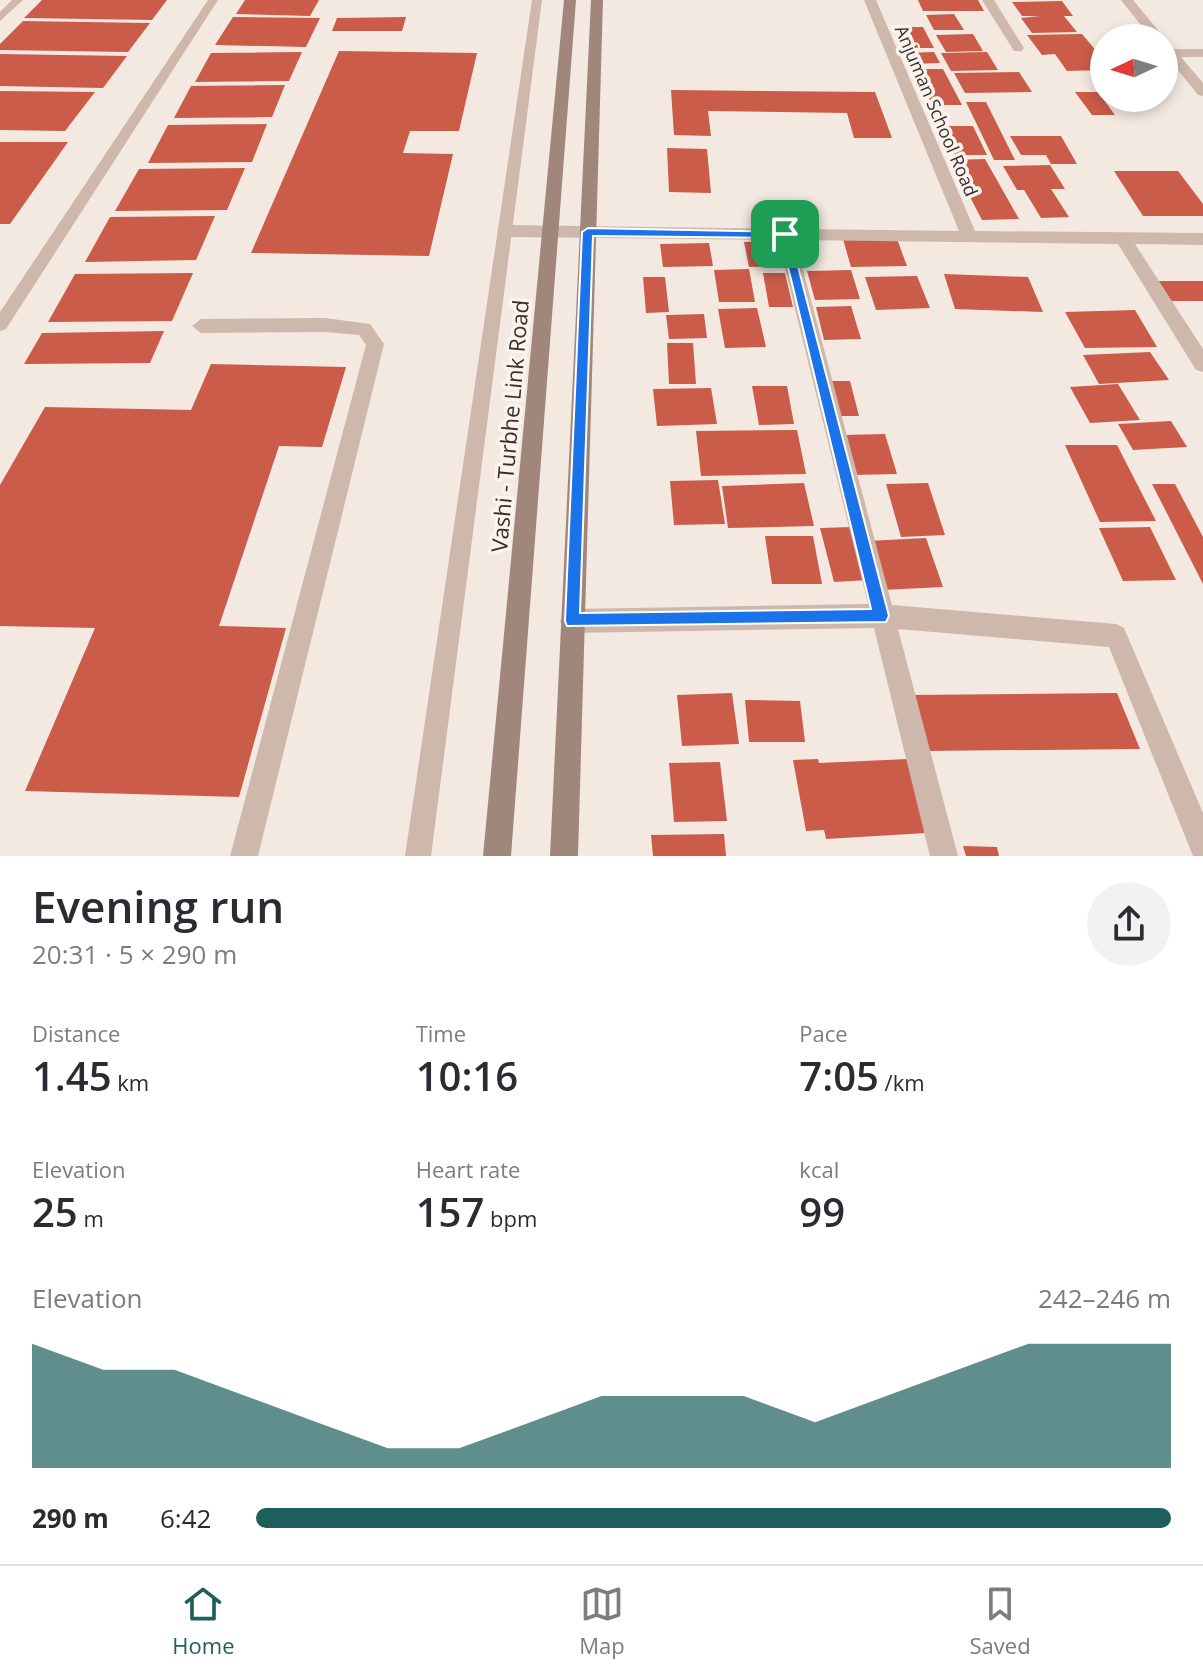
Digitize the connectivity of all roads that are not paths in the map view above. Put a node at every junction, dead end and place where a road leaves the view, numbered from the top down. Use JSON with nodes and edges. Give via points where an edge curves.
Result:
{"nodes":[{"id":1,"x":18,"y":0,"type":"edge"},
{"id":2,"x":213,"y":0,"type":"edge"},
{"id":3,"x":537,"y":0,"type":"edge"},
{"id":4,"x":570,"y":0,"type":"edge"},
{"id":5,"x":597,"y":0,"type":"edge"},
{"id":6,"x":870,"y":0,"type":"edge"},
{"id":7,"x":988,"y":0,"type":"edge"},
{"id":8,"x":1127,"y":0,"type":"edge"},
{"id":9,"x":0,"y":18,"type":"edge"},
{"id":10,"x":1147,"y":24,"type":"edge"},
{"id":11,"x":1018,"y":48,"type":"dead end"},
{"id":12,"x":1178,"y":50,"type":"edge"},
{"id":13,"x":1203,"y":53,"type":"edge"},
{"id":14,"x":1178,"y":61,"type":"edge"},
{"id":15,"x":1203,"y":92,"type":"edge"},
{"id":16,"x":505,"y":231,"type":"junction"},
{"id":17,"x":550,"y":232,"type":"junction"},
{"id":18,"x":588,"y":232,"type":"junction"},
{"id":19,"x":785,"y":234,"type":"junction"},
{"id":20,"x":969,"y":236,"type":"junction"},
{"id":21,"x":1123,"y":238,"type":"junction"},
{"id":22,"x":1203,"y":239,"type":"edge"},
{"id":23,"x":0,"y":325,"type":"edge"},
{"id":24,"x":201,"y":326,"type":"dead end"},
{"id":25,"x":1203,"y":365,"type":"edge"},
{"id":26,"x":881,"y":616,"type":"junction"},
{"id":27,"x":572,"y":621,"type":"junction"},
{"id":28,"x":1203,"y":846,"type":"edge"},
{"id":29,"x":244,"y":856,"type":"edge"},
{"id":30,"x":418,"y":856,"type":"edge"},
{"id":31,"x":497,"y":856,"type":"edge"},
{"id":32,"x":564,"y":856,"type":"edge"},
{"id":33,"x":944,"y":856,"type":"edge"}],
"edges":[{"from":1,"to":9,"type":"lane"},
{"from":2,"to":23,"type":"lane"},
{"from":3,"to":16,"type":"lane"},
{"from":4,"to":17,"type":"main road","name":"Vashi - Turbhe Link Road"},
{"from":5,"to":18,"type":"main road"},
{"from":6,"to":20,"type":"street","name":"Anjuman School Road"},
{"from":7,"to":11,"type":"street"},
{"from":8,"to":10,"type":"street"},
{"from":12,"to":13,"type":"street"},
{"from":14,"to":15,"type":"street"},
{"from":16,"to":17,"type":"street"},
{"from":16,"to":30,"type":"lane"},
{"from":17,"to":18,"type":"street"},
{"from":17,"to":31,"type":"main road","name":"Vashi - Turbhe Link Road"},
{"from":18,"to":19,"type":"street"},
{"from":18,"to":27,"type":"main road"},
{"from":19,"to":20,"type":"street"},
{"from":19,"to":26,"type":"street"},
{"from":20,"to":21,"type":"street"},
{"from":21,"to":22,"type":"street"},
{"from":21,"to":25,"type":"street"},
{"from":24,"to":29,"type":"street","via":[[364,329],[375,344]]},
{"from":26,"to":27,"type":"street"},
{"from":26,"to":28,"type":"street","via":[[1116,636]]},
{"from":26,"to":33,"type":"street"},
{"from":27,"to":32,"type":"main road"}]}
